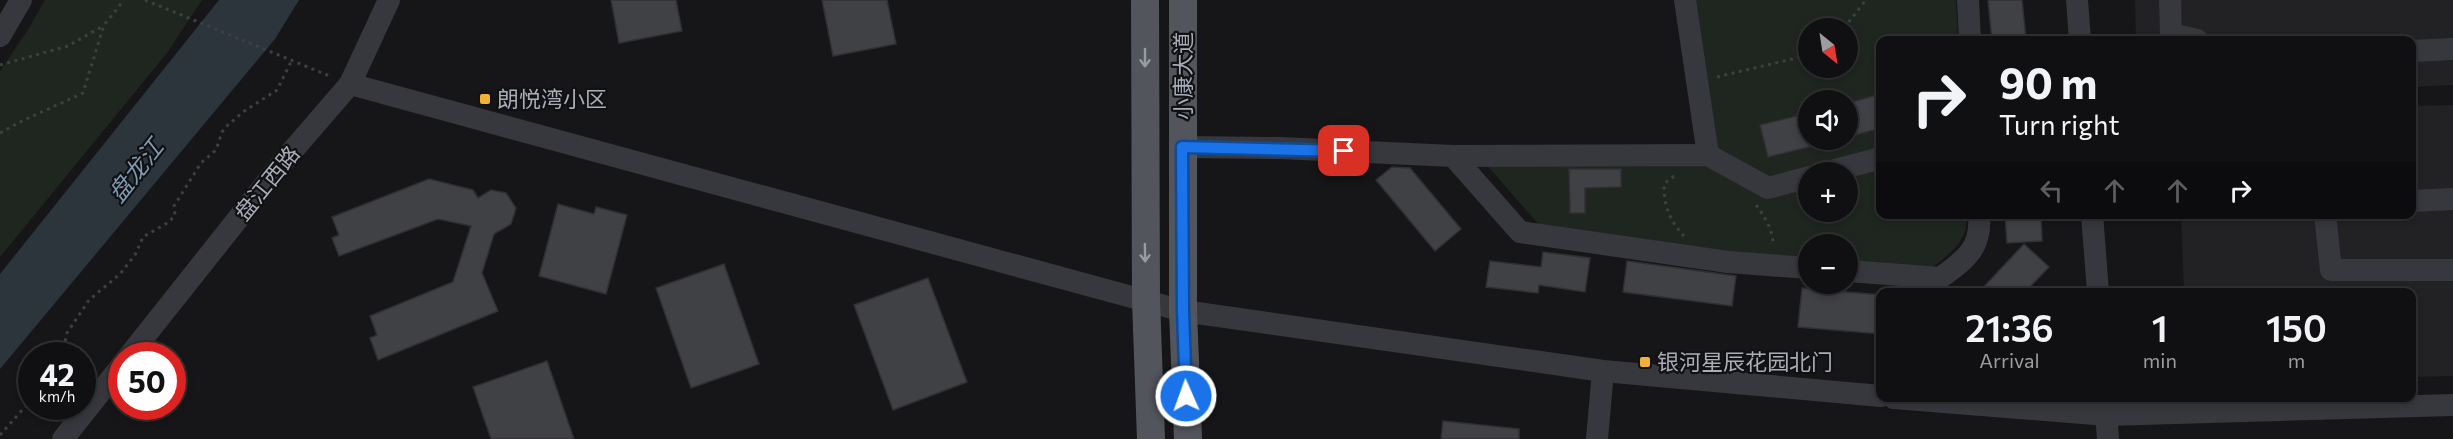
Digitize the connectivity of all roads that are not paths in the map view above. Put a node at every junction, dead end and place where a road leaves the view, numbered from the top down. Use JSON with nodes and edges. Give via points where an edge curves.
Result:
{"nodes":[{"id":1,"x":21,"y":0,"type":"edge"},
{"id":2,"x":389,"y":0,"type":"edge"},
{"id":3,"x":1145,"y":0,"type":"edge"},
{"id":4,"x":1183,"y":0,"type":"edge"},
{"id":5,"x":1685,"y":0,"type":"edge"},
{"id":6,"x":1968,"y":0,"type":"edge"},
{"id":7,"x":2077,"y":0,"type":"edge"},
{"id":8,"x":2169,"y":0,"type":"edge"},
{"id":9,"x":0,"y":36,"type":"edge"},
{"id":10,"x":1970,"y":36,"type":"edge"},
{"id":11,"x":2080,"y":36,"type":"edge"},
{"id":12,"x":2180,"y":36,"type":"edge"},
{"id":13,"x":2453,"y":49,"type":"edge"},
{"id":14,"x":2416,"y":51,"type":"edge"},
{"id":15,"x":350,"y":84,"type":"junction"},
{"id":16,"x":1182,"y":147,"type":"junction"},
{"id":17,"x":1708,"y":154,"type":"junction"},
{"id":18,"x":1453,"y":156,"type":"junction"},
{"id":19,"x":1876,"y":160,"type":"edge"},
{"id":20,"x":1858,"y":165,"type":"edge"},
{"id":21,"x":1798,"y":180,"type":"edge"},
{"id":22,"x":2453,"y":199,"type":"edge"},
{"id":23,"x":2416,"y":201,"type":"edge"},
{"id":24,"x":1979,"y":219,"type":"edge"},
{"id":25,"x":2092,"y":219,"type":"edge"},
{"id":26,"x":2326,"y":219,"type":"edge"},
{"id":27,"x":1798,"y":267,"type":"edge"},
{"id":28,"x":2453,"y":270,"type":"edge"},
{"id":29,"x":1858,"y":272,"type":"edge"},
{"id":30,"x":2098,"y":288,"type":"edge"},
{"id":31,"x":1146,"y":300,"type":"junction"},
{"id":32,"x":1183,"y":311,"type":"junction"},
{"id":33,"x":140,"y":342,"type":"edge"},
{"id":34,"x":1604,"y":371,"type":"junction"},
{"id":35,"x":108,"y":383,"type":"edge"},
{"id":36,"x":1876,"y":396,"type":"edge"},
{"id":37,"x":2000,"y":402,"type":"edge"},
{"id":38,"x":2453,"y":405,"type":"edge"},
{"id":39,"x":2106,"y":406,"type":"edge"},
{"id":40,"x":63,"y":439,"type":"edge"},
{"id":41,"x":1151,"y":439,"type":"edge"},
{"id":42,"x":1188,"y":439,"type":"edge"},
{"id":43,"x":1597,"y":439,"type":"edge"},
{"id":44,"x":2108,"y":439,"type":"edge"}],
"edges":[{"from":1,"to":9,"type":"street"},
{"from":2,"to":15,"type":"street","name":"盘江西路"},
{"from":3,"to":31,"type":"main road","name":"小康大道","one_way":true},
{"from":4,"to":16,"type":"main road","name":"小康大道"},
{"from":5,"to":17,"type":"street"},
{"from":6,"to":10,"type":"street"},
{"from":7,"to":11,"type":"street"},
{"from":8,"to":12,"type":"street","via":[[2171,34]]},
{"from":13,"to":14,"type":"street"},
{"from":15,"to":31,"type":"street"},
{"from":15,"to":33,"type":"street","name":"盘江西路","via":[[287,156]]},
{"from":16,"to":18,"type":"street"},
{"from":16,"to":32,"type":"main road","name":"小康大道"},
{"from":17,"to":18,"type":"street"},
{"from":17,"to":21,"type":"street","via":[[1768,188]]},
{"from":18,"to":27,"type":"street","via":[[1520,232],[1728,262]]},
{"from":19,"to":20,"type":"street"},
{"from":22,"to":23,"type":"street"},
{"from":24,"to":29,"type":"street","via":[[1980,229],[1968,257],[1941,278]]},
{"from":25,"to":30,"type":"street"},
{"from":26,"to":28,"type":"street","via":[[2331,270]]},
{"from":31,"to":32,"type":"street"},
{"from":31,"to":41,"type":"main road","name":"小康大道"},
{"from":32,"to":34,"type":"street"},
{"from":32,"to":42,"type":"main road","name":"小康大道"},
{"from":34,"to":36,"type":"street"},
{"from":34,"to":43,"type":"street"},
{"from":35,"to":40,"type":"street"},
{"from":37,"to":39,"type":"street"},
{"from":38,"to":39,"type":"street"},
{"from":39,"to":44,"type":"street"}]}
